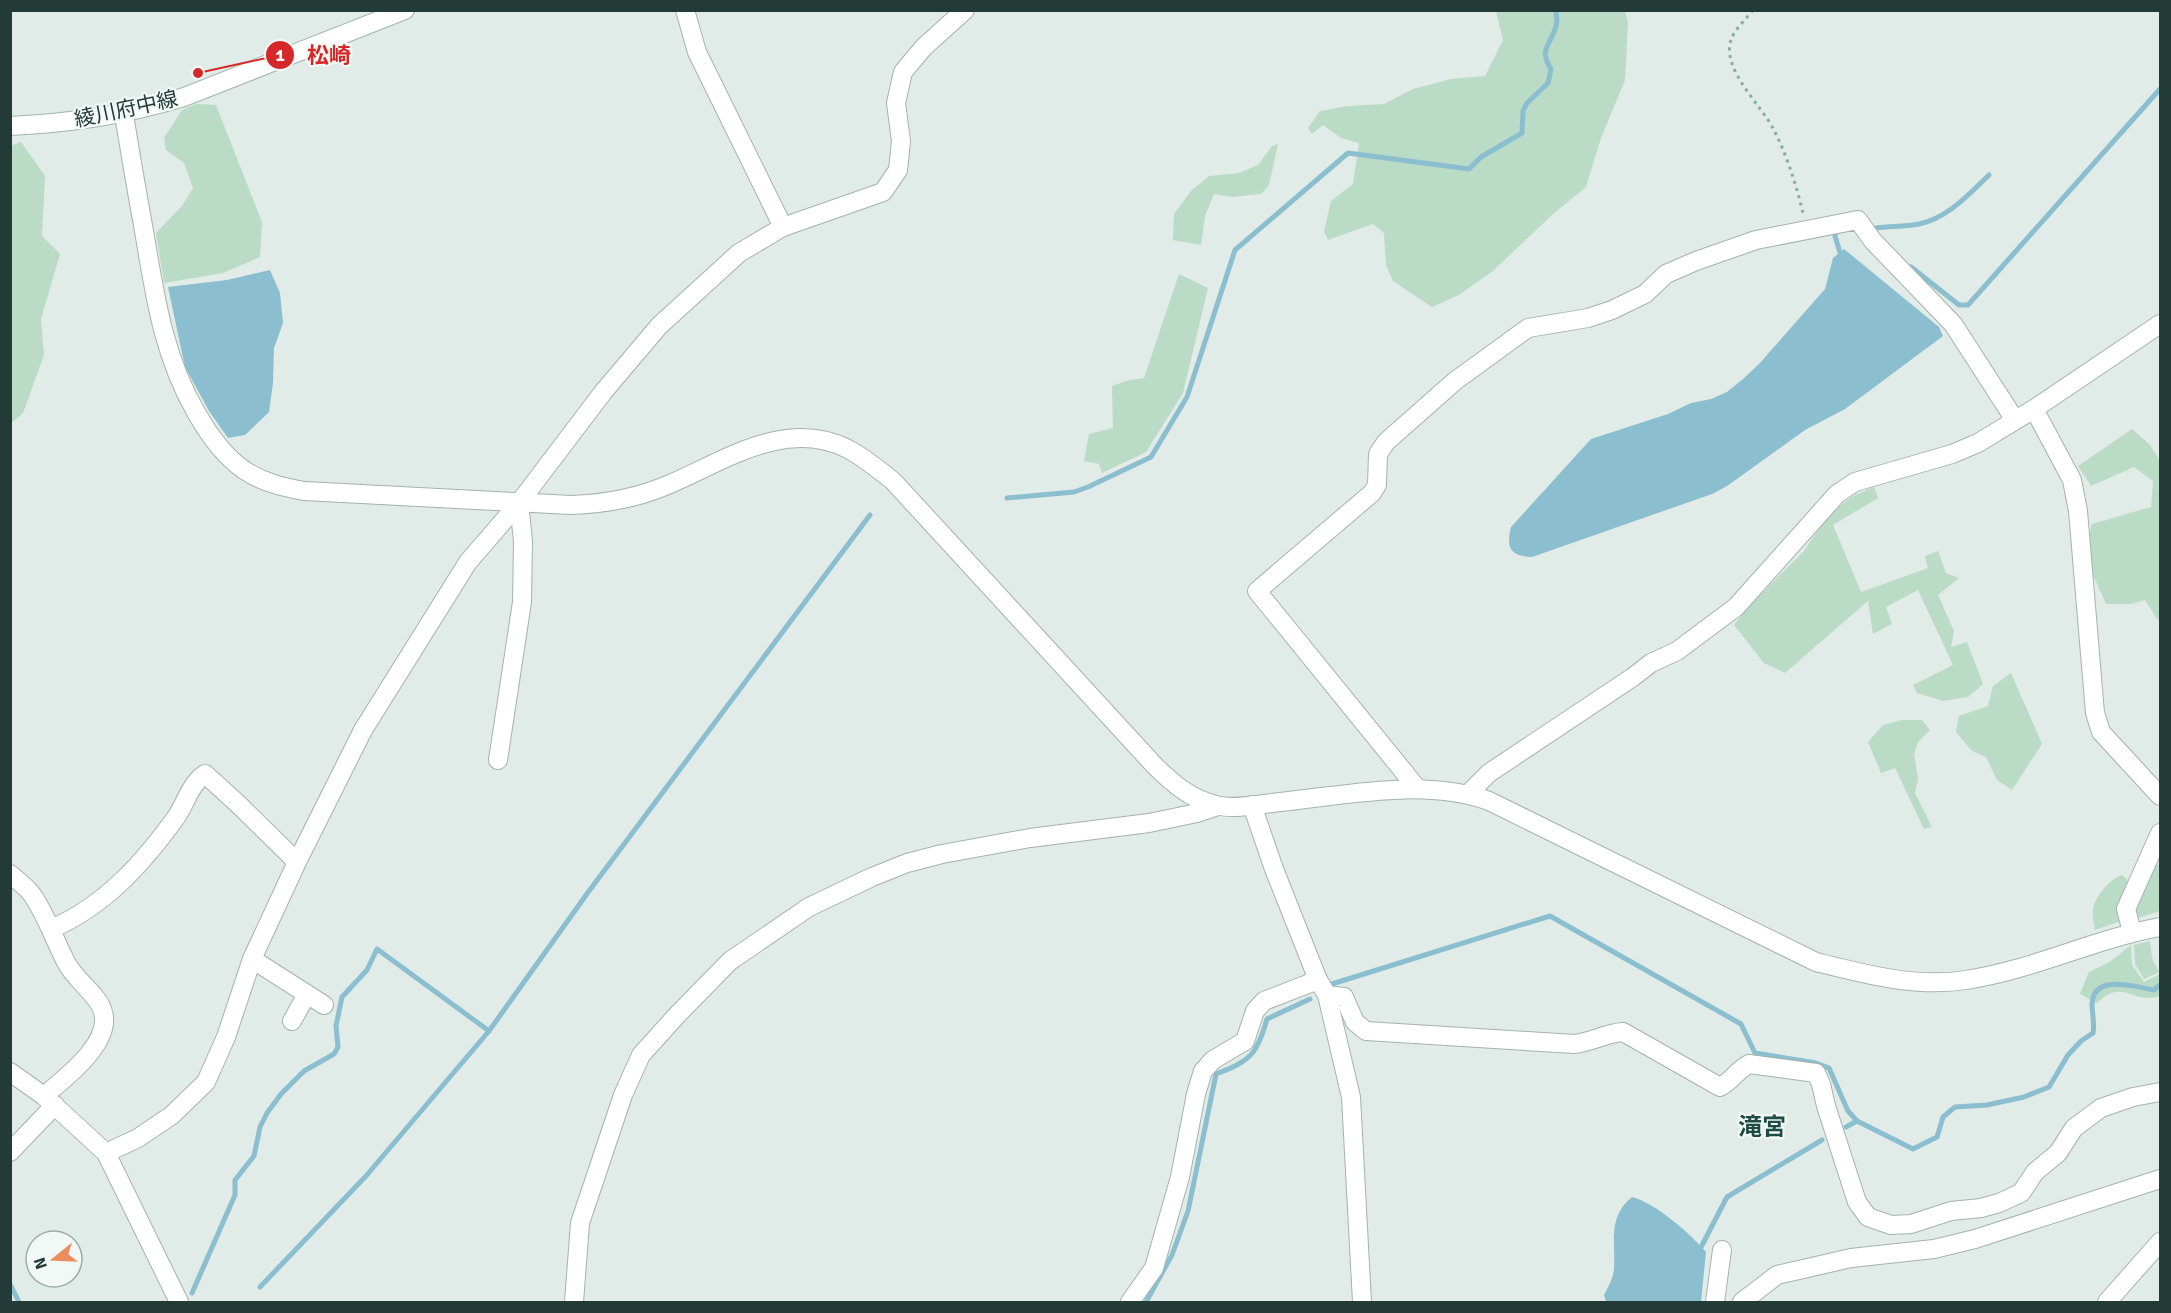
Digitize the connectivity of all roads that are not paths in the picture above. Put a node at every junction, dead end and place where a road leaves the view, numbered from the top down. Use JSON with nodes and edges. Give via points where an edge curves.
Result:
{"nodes":[{"id":1,"x":405,"y":10,"type":"edge"},
{"id":2,"x":685,"y":10,"type":"edge"},
{"id":3,"x":965,"y":10,"type":"edge"},
{"id":4,"x":124,"y":114,"type":"junction"},
{"id":5,"x":10,"y":126,"type":"edge"},
{"id":6,"x":783,"y":227,"type":"junction"},
{"id":7,"x":2160,"y":324,"type":"edge"},
{"id":8,"x":2034,"y":409,"type":"junction"},
{"id":9,"x":2015,"y":420,"type":"junction"},
{"id":10,"x":519,"y":503,"type":"junction"},
{"id":11,"x":498,"y":760,"type":"dead end"},
{"id":12,"x":1417,"y":788,"type":"junction"},
{"id":13,"x":1468,"y":794,"type":"junction"},
{"id":14,"x":2160,"y":796,"type":"edge"},
{"id":15,"x":1251,"y":805,"type":"junction"},
{"id":16,"x":1218,"y":806,"type":"junction"},
{"id":17,"x":2160,"y":833,"type":"edge"},
{"id":18,"x":297,"y":862,"type":"junction"},
{"id":19,"x":10,"y":874,"type":"edge"},
{"id":20,"x":2160,"y":927,"type":"edge"},
{"id":21,"x":51,"y":929,"type":"junction"},
{"id":22,"x":2132,"y":932,"type":"junction"},
{"id":23,"x":252,"y":959,"type":"junction"},
{"id":24,"x":1323,"y":987,"type":"junction"},
{"id":25,"x":307,"y":994,"type":"junction"},
{"id":26,"x":324,"y":1005,"type":"dead end"},
{"id":27,"x":292,"y":1021,"type":"dead end"},
{"id":28,"x":10,"y":1072,"type":"edge"},
{"id":29,"x":2160,"y":1092,"type":"edge"},
{"id":30,"x":49,"y":1101,"type":"junction"},
{"id":31,"x":10,"y":1152,"type":"edge"},
{"id":32,"x":106,"y":1152,"type":"junction"},
{"id":33,"x":2160,"y":1179,"type":"edge"},
{"id":34,"x":2160,"y":1242,"type":"edge"},
{"id":35,"x":1722,"y":1250,"type":"dead end"},
{"id":36,"x":172,"y":1299,"type":"edge"},
{"id":37,"x":574,"y":1302,"type":"edge"},
{"id":38,"x":1130,"y":1302,"type":"edge"},
{"id":39,"x":1362,"y":1302,"type":"edge"},
{"id":40,"x":1715,"y":1302,"type":"edge"},
{"id":41,"x":1742,"y":1302,"type":"edge"},
{"id":42,"x":2107,"y":1302,"type":"edge"}],
"edges":[{"from":1,"to":4,"type":"street","name":"綾川府中線","via":[[184,97]]},
{"from":2,"to":6,"type":"street","via":[[697,52]]},
{"from":3,"to":6,"type":"street","via":[[903,72],[896,103],[902,141],[898,170],[882,192]]},
{"from":4,"to":5,"type":"street","name":"綾川府中線"},
{"from":4,"to":10,"type":"street","via":[[164,340],[194,409],[224,452],[261,480],[304,491]]},
{"from":6,"to":10,"type":"street","via":[[739,253],[659,326]]},
{"from":7,"to":8,"type":"street"},
{"from":8,"to":9,"type":"street"},
{"from":8,"to":14,"type":"street","via":[[2072,480],[2095,713],[2101,732]]},
{"from":9,"to":12,"type":"street","via":[[1953,324],[1873,241],[1858,220],[1756,240],[1666,274],[1645,294],[1612,310],[1528,328],[1455,381],[1386,442],[1378,454],[1377,485],[1372,493],[1257,591]]},
{"from":9,"to":13,"type":"street","via":[[1952,454],[1855,482],[1837,494],[1736,607],[1677,651],[1651,663],[1489,773]]},
{"from":10,"to":11,"type":"street","via":[[522,602]]},
{"from":10,"to":16,"type":"street","via":[[571,505],[625,499],[669,485],[740,451],[782,439],[823,441],[847,448],[893,481],[1167,778],[1193,796]]},
{"from":10,"to":18,"type":"street","via":[[468,562],[363,730]]},
{"from":12,"to":13,"type":"street"},
{"from":12,"to":15,"type":"street"},
{"from":13,"to":22,"type":"street","via":[[1816,962],[1867,975],[1923,982],[1965,980]]},
{"from":15,"to":16,"type":"street"},
{"from":15,"to":24,"type":"street"},
{"from":16,"to":37,"type":"street","via":[[1149,823],[1030,838],[907,863],[809,907],[730,962],[641,1055],[623,1095],[580,1223]]},
{"from":17,"to":22,"type":"street","via":[[2126,909]]},
{"from":18,"to":21,"type":"street","via":[[205,774],[197,779],[184,806],[152,851],[126,879],[74,919]]},
{"from":18,"to":23,"type":"street"},
{"from":19,"to":21,"type":"street","via":[[33,895]]},
{"from":20,"to":22,"type":"street"},
{"from":21,"to":30,"type":"street","via":[[67,964],[102,1009],[104,1024],[96,1045]]},
{"from":23,"to":25,"type":"street"},
{"from":23,"to":32,"type":"street","via":[[206,1082],[172,1115],[138,1138]]},
{"from":24,"to":29,"type":"street","via":[[1344,997],[1355,1022],[1366,1032],[1574,1044],[1623,1032],[1720,1087],[1749,1064],[1816,1074],[1857,1202],[1868,1217],[1891,1225],[1981,1208],[2020,1193],[2035,1172],[2058,1153],[2074,1128],[2101,1108]]},
{"from":24,"to":38,"type":"street","via":[[1264,1001],[1255,1011],[1245,1041],[1213,1060],[1203,1071],[1180,1177],[1154,1268]]},
{"from":24,"to":39,"type":"street","via":[[1351,1097]]},
{"from":25,"to":26,"type":"street"},
{"from":25,"to":27,"type":"street"},
{"from":28,"to":30,"type":"street"},
{"from":30,"to":31,"type":"street"},
{"from":30,"to":32,"type":"street"},
{"from":32,"to":36,"type":"street"},
{"from":33,"to":41,"type":"street","via":[[1934,1250],[1851,1258],[1777,1275]]},
{"from":34,"to":42,"type":"street"},
{"from":35,"to":40,"type":"street"}]}
